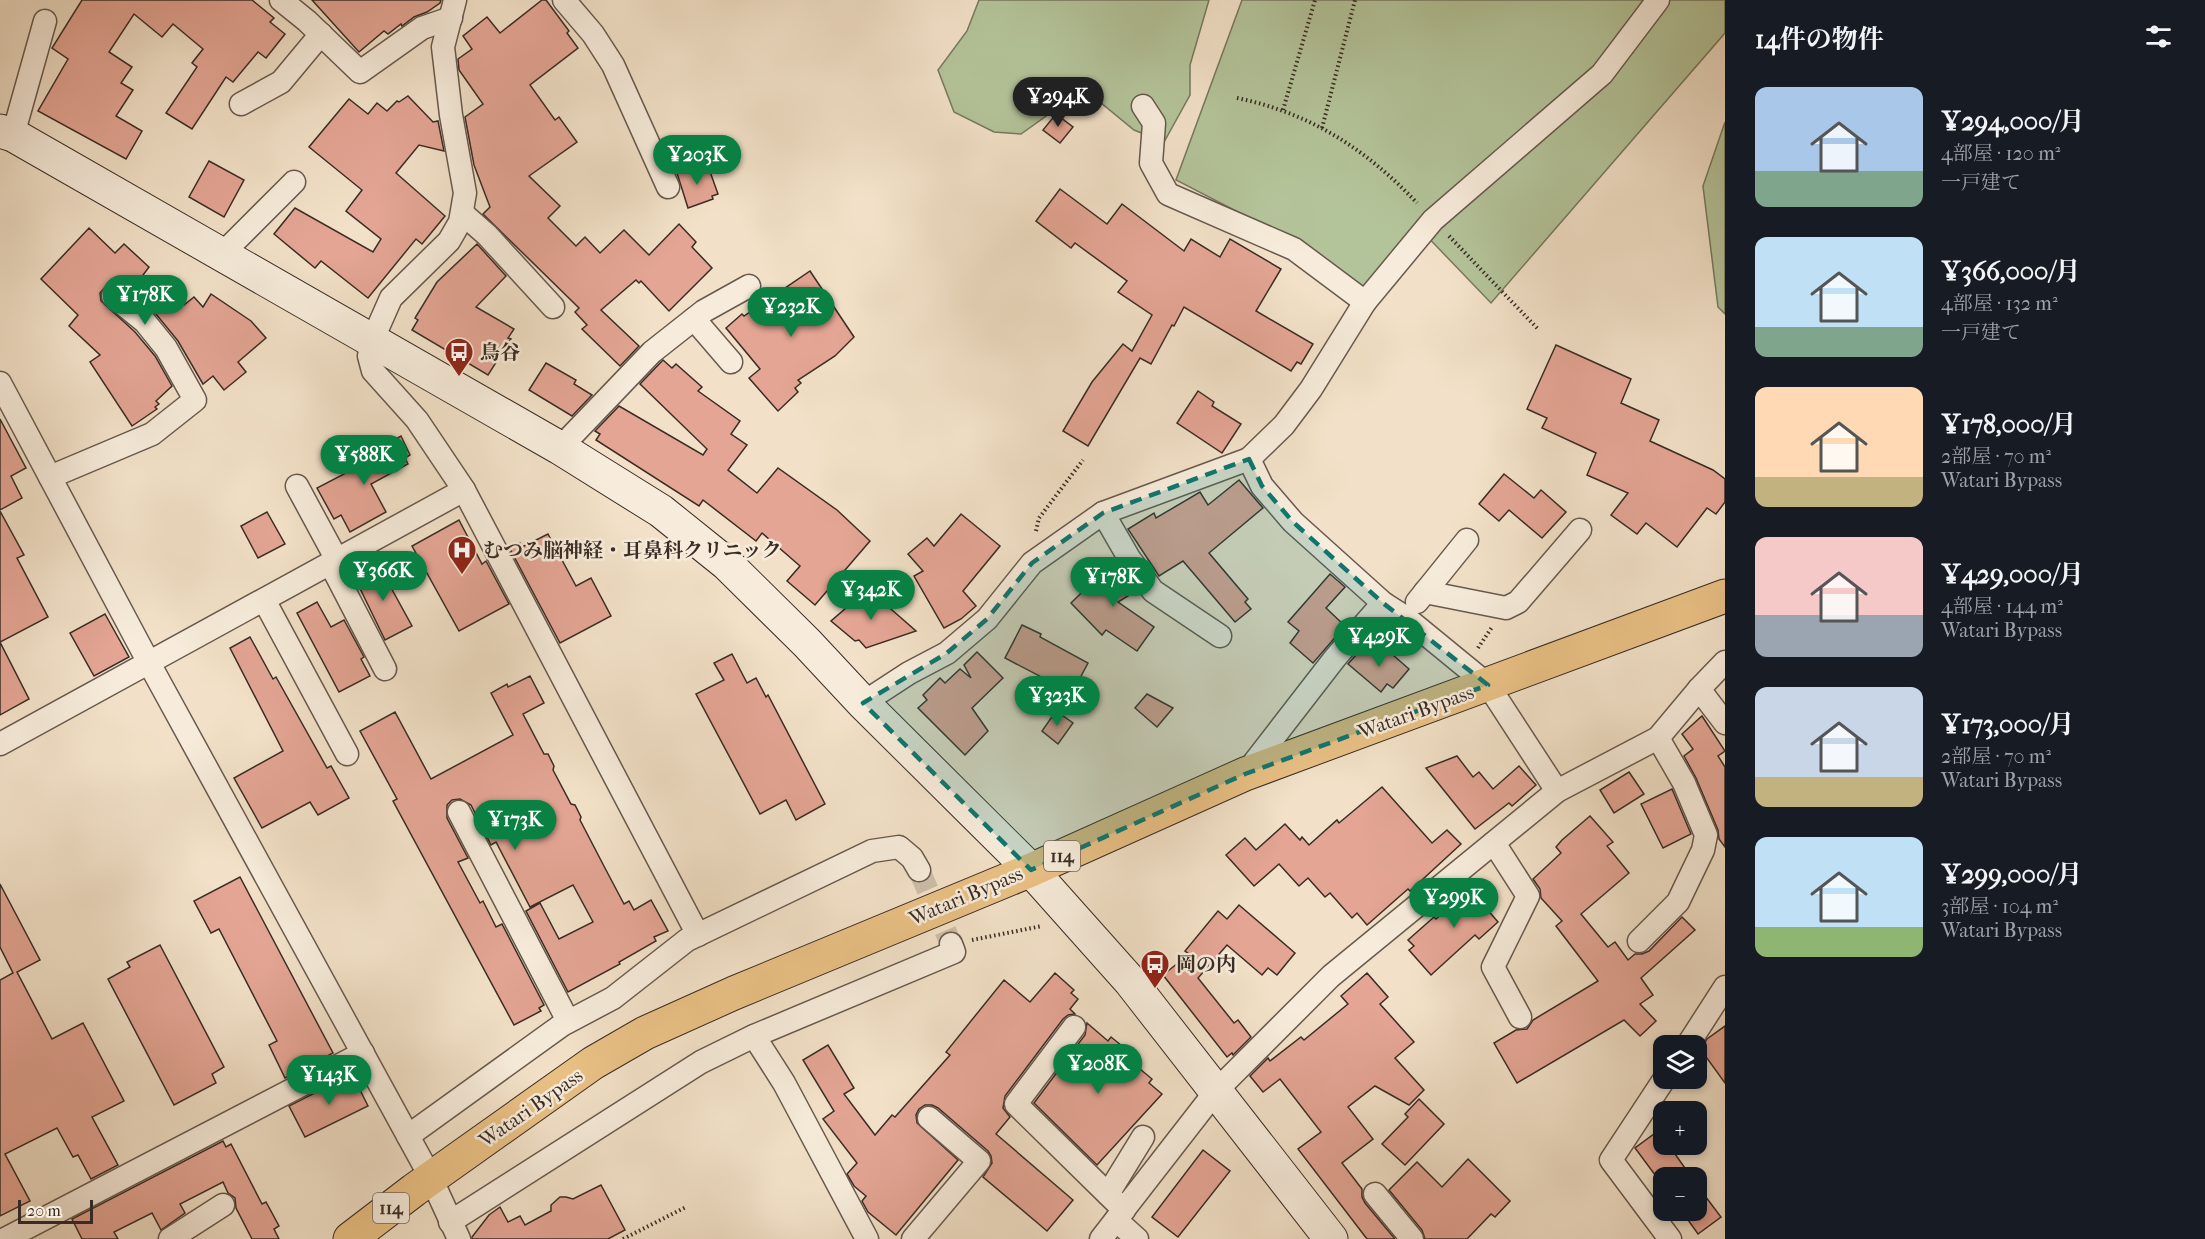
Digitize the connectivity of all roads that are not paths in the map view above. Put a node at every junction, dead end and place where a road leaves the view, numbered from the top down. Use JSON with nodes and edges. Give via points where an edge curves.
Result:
{"nodes":[{"id":1,"x":280,"y":0,"type":"edge"},
{"id":2,"x":564,"y":0,"type":"edge"},
{"id":3,"x":1658,"y":0,"type":"edge"},
{"id":4,"x":453,"y":9,"type":"edge"},
{"id":5,"x":45,"y":21,"type":"dead end"},
{"id":6,"x":321,"y":34,"type":"junction"},
{"id":7,"x":241,"y":104,"type":"dead end"},
{"id":8,"x":1143,"y":106,"type":"dead end"},
{"id":9,"x":7,"y":133,"type":"edge"},
{"id":10,"x":294,"y":182,"type":"dead end"},
{"id":11,"x":668,"y":187,"type":"dead end"},
{"id":12,"x":462,"y":213,"type":"junction"},
{"id":13,"x":221,"y":255,"type":"junction"},
{"id":14,"x":749,"y":286,"type":"dead end"},
{"id":15,"x":113,"y":296,"type":"dead end"},
{"id":16,"x":1365,"y":302,"type":"junction"},
{"id":17,"x":553,"y":307,"type":"dead end"},
{"id":18,"x":694,"y":319,"type":"junction"},
{"id":19,"x":372,"y":341,"type":"junction"},
{"id":20,"x":731,"y":362,"type":"dead end"},
{"id":21,"x":0,"y":383,"type":"edge"},
{"id":22,"x":560,"y":448,"type":"junction"},
{"id":23,"x":1249,"y":459,"type":"junction"},
{"id":24,"x":50,"y":477,"type":"junction"},
{"id":25,"x":297,"y":486,"type":"dead end"},
{"id":26,"x":464,"y":490,"type":"junction"},
{"id":27,"x":1103,"y":513,"type":"junction"},
{"id":28,"x":1580,"y":530,"type":"dead end"},
{"id":29,"x":1467,"y":540,"type":"dead end"},
{"id":30,"x":334,"y":562,"type":"junction"},
{"id":31,"x":1425,"y":592,"type":"junction"},
{"id":32,"x":1725,"y":596,"type":"edge"},
{"id":33,"x":264,"y":600,"type":"junction"},
{"id":34,"x":1383,"y":603,"type":"junction"},
{"id":35,"x":1405,"y":617,"type":"junction"},
{"id":36,"x":1220,"y":636,"type":"dead end"},
{"id":37,"x":1725,"y":662,"type":"edge"},
{"id":38,"x":149,"y":663,"type":"junction"},
{"id":39,"x":385,"y":669,"type":"dead end"},
{"id":40,"x":1477,"y":675,"type":"junction"},
{"id":41,"x":1699,"y":689,"type":"junction"},
{"id":42,"x":863,"y":703,"type":"junction"},
{"id":43,"x":1725,"y":723,"type":"edge"},
{"id":44,"x":1658,"y":738,"type":"junction"},
{"id":45,"x":0,"y":744,"type":"edge"},
{"id":46,"x":347,"y":754,"type":"dead end"},
{"id":47,"x":1245,"y":774,"type":"junction"},
{"id":48,"x":1557,"y":791,"type":"junction"},
{"id":49,"x":459,"y":812,"type":"dead end"},
{"id":50,"x":1494,"y":843,"type":"junction"},
{"id":51,"x":918,"y":870,"type":"tunnel mouth"},
{"id":52,"x":1031,"y":870,"type":"junction"},
{"id":53,"x":698,"y":935,"type":"junction"},
{"id":54,"x":1639,"y":941,"type":"dead end"},
{"id":55,"x":951,"y":945,"type":"road end"},
{"id":56,"x":1725,"y":987,"type":"edge"},
{"id":57,"x":1520,"y":1017,"type":"dead end"},
{"id":58,"x":568,"y":1022,"type":"junction"},
{"id":59,"x":1074,"y":1027,"type":"dead end"},
{"id":60,"x":1694,"y":1035,"type":"edge"},
{"id":61,"x":754,"y":1036,"type":"junction"},
{"id":62,"x":363,"y":1053,"type":"junction"},
{"id":63,"x":1658,"y":1089,"type":"edge"},
{"id":64,"x":1216,"y":1090,"type":"junction"},
{"id":65,"x":929,"y":1118,"type":"dead end"},
{"id":66,"x":408,"y":1136,"type":"junction"},
{"id":67,"x":1143,"y":1137,"type":"dead end"},
{"id":68,"x":431,"y":1178,"type":"junction"},
{"id":69,"x":1108,"y":1194,"type":"junction"},
{"id":70,"x":1375,"y":1194,"type":"dead end"},
{"id":71,"x":223,"y":1205,"type":"dead end"},
{"id":72,"x":1120,"y":1215,"type":"junction"},
{"id":73,"x":454,"y":1231,"type":"edge"},
{"id":74,"x":5,"y":1239,"type":"edge"},
{"id":75,"x":170,"y":1239,"type":"edge"},
{"id":76,"x":350,"y":1239,"type":"edge"},
{"id":77,"x":867,"y":1239,"type":"edge"},
{"id":78,"x":912,"y":1239,"type":"edge"},
{"id":79,"x":1101,"y":1239,"type":"edge"},
{"id":80,"x":1137,"y":1239,"type":"edge"},
{"id":81,"x":1331,"y":1239,"type":"edge"},
{"id":82,"x":1412,"y":1239,"type":"edge"},
{"id":83,"x":1670,"y":1239,"type":"edge"}],
"edges":[{"from":1,"to":6,"type":"street"},
{"from":2,"to":11,"type":"street","via":[[613,65]]},
{"from":3,"to":16,"type":"street","via":[[1602,74],[1433,220]]},
{"from":4,"to":6,"type":"street","via":[[360,72]]},
{"from":4,"to":12,"type":"street","via":[[442,47],[465,193]]},
{"from":5,"to":9,"type":"street"},
{"from":6,"to":7,"type":"street","via":[[281,82]]},
{"from":8,"to":16,"type":"street","via":[[1154,123],[1151,163],[1168,194],[1294,249]]},
{"from":9,"to":13,"type":"street"},
{"from":10,"to":13,"type":"street"},
{"from":12,"to":17,"type":"street"},
{"from":12,"to":19,"type":"street","via":[[449,241],[391,298]]},
{"from":13,"to":19,"type":"street"},
{"from":14,"to":18,"type":"street"},
{"from":15,"to":24,"type":"street","via":[[145,322],[166,348],[195,400],[152,435]]},
{"from":16,"to":23,"type":"street","via":[[1311,389],[1284,425]]},
{"from":18,"to":20,"type":"street"},
{"from":18,"to":22,"type":"street","via":[[652,352]]},
{"from":19,"to":22,"type":"street"},
{"from":19,"to":26,"type":"street","via":[[369,356],[373,371],[417,420]]},
{"from":21,"to":24,"type":"street"},
{"from":22,"to":42,"type":"street","via":[[661,511],[727,564]]},
{"from":23,"to":27,"type":"street"},
{"from":23,"to":34,"type":"street","via":[[1262,486],[1293,522]]},
{"from":24,"to":38,"type":"street"},
{"from":25,"to":30,"type":"street"},
{"from":26,"to":30,"type":"street"},
{"from":26,"to":53,"type":"street"},
{"from":27,"to":36,"type":"street","via":[[1153,591]]},
{"from":27,"to":42,"type":"street","via":[[1032,563],[987,619],[947,653]]},
{"from":28,"to":31,"type":"street","via":[[1518,602],[1506,608]]},
{"from":29,"to":31,"type":"street"},
{"from":30,"to":33,"type":"street"},
{"from":30,"to":39,"type":"street"},
{"from":31,"to":35,"type":"street"},
{"from":32,"to":40,"type":"highway","name":"Watari Bypass","number":"114"},
{"from":33,"to":38,"type":"street"},
{"from":33,"to":46,"type":"street"},
{"from":34,"to":35,"type":"street"},
{"from":34,"to":47,"type":"street"},
{"from":35,"to":40,"type":"street"},
{"from":37,"to":41,"type":"street"},
{"from":38,"to":45,"type":"street"},
{"from":38,"to":62,"type":"street"},
{"from":40,"to":47,"type":"highway","name":"Watari Bypass","number":"114"},
{"from":40,"to":48,"type":"street"},
{"from":41,"to":43,"type":"street"},
{"from":41,"to":44,"type":"street"},
{"from":42,"to":52,"type":"street"},
{"from":44,"to":48,"type":"street"},
{"from":44,"to":54,"type":"street","via":[[1684,783],[1706,835],[1703,850],[1678,902]]},
{"from":47,"to":52,"type":"highway","name":"Watari Bypass","number":"114"},
{"from":48,"to":50,"type":"street"},
{"from":49,"to":58,"type":"street"},
{"from":50,"to":57,"type":"street","via":[[1528,896],[1493,967]]},
{"from":50,"to":64,"type":"street","via":[[1331,976]]},
{"from":51,"to":53,"type":"street","via":[[912,858],[899,847],[872,851]]},
{"from":52,"to":64,"type":"street","via":[[1130,981]]},
{"from":52,"to":68,"type":"highway","name":"Watari Bypass","number":"114","via":[[645,1033],[593,1063]]},
{"from":53,"to":58,"type":"street","via":[[613,998]]},
{"from":55,"to":61,"type":"street","via":[[954,952]]},
{"from":56,"to":60,"type":"street"},
{"from":58,"to":66,"type":"street"},
{"from":59,"to":69,"type":"street","via":[[1016,1104]]},
{"from":61,"to":73,"type":"street","via":[[701,1062]]},
{"from":61,"to":77,"type":"street","via":[[784,1083]]},
{"from":62,"to":66,"type":"street"},
{"from":62,"to":74,"type":"street"},
{"from":63,"to":83,"type":"street","via":[[1611,1160]]},
{"from":64,"to":72,"type":"street"},
{"from":64,"to":81,"type":"street"},
{"from":65,"to":78,"type":"street","via":[[980,1161]]},
{"from":66,"to":68,"type":"street"},
{"from":67,"to":69,"type":"street"},
{"from":68,"to":73,"type":"street"},
{"from":68,"to":76,"type":"highway","name":"Watari Bypass","number":"114"},
{"from":69,"to":72,"type":"street"},
{"from":70,"to":82,"type":"street"},
{"from":71,"to":75,"type":"street"},
{"from":72,"to":79,"type":"street"},
{"from":72,"to":80,"type":"street"}]}
